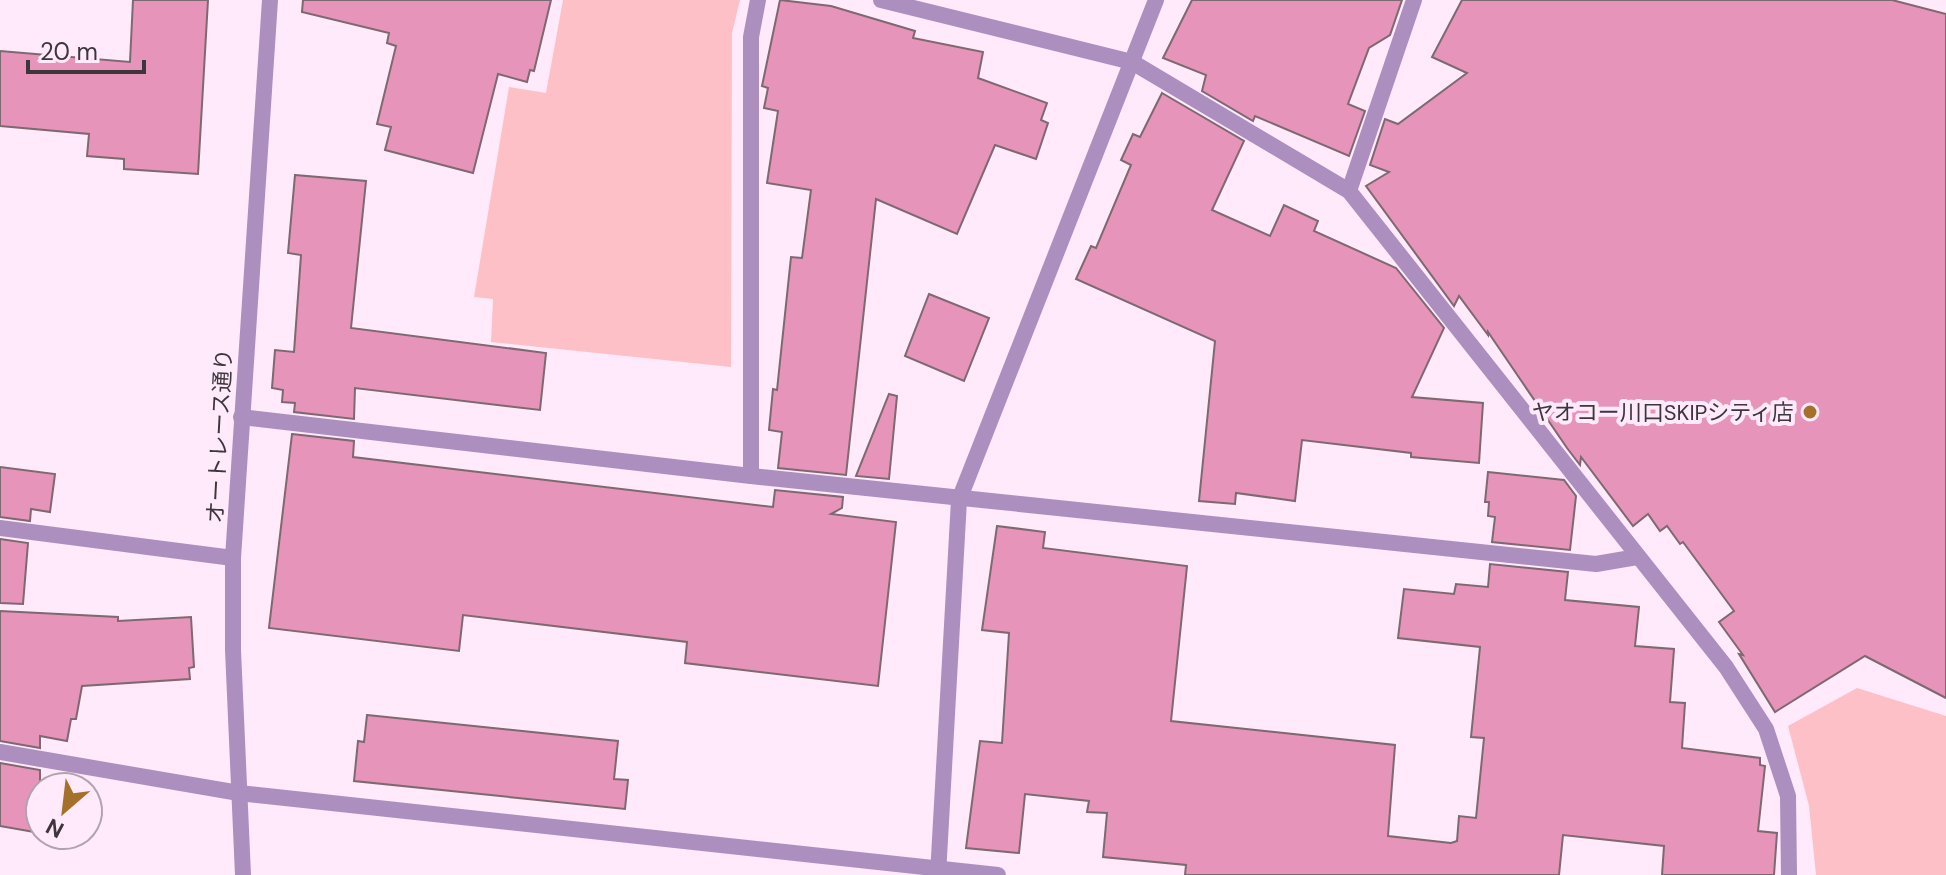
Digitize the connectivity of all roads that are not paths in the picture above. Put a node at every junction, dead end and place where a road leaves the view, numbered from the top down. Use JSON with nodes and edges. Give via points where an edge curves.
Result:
{"nodes":[{"id":1,"x":270,"y":0,"type":"edge"},
{"id":2,"x":758,"y":0,"type":"edge"},
{"id":3,"x":881,"y":0,"type":"edge"},
{"id":4,"x":1156,"y":0,"type":"edge"},
{"id":5,"x":1414,"y":0,"type":"edge"},
{"id":6,"x":1132,"y":62,"type":"junction"},
{"id":7,"x":1349,"y":191,"type":"junction"},
{"id":8,"x":241,"y":417,"type":"junction"},
{"id":9,"x":751,"y":476,"type":"junction"},
{"id":10,"x":959,"y":500,"type":"junction"},
{"id":11,"x":0,"y":528,"type":"edge"},
{"id":12,"x":1637,"y":557,"type":"junction"},
{"id":13,"x":233,"y":558,"type":"junction"},
{"id":14,"x":0,"y":752,"type":"edge"},
{"id":15,"x":239,"y":793,"type":"junction"},
{"id":16,"x":938,"y":872,"type":"edge"},
{"id":17,"x":243,"y":875,"type":"edge"},
{"id":18,"x":998,"y":875,"type":"edge"},
{"id":19,"x":1789,"y":875,"type":"edge"}],
"edges":[{"from":1,"to":8,"type":"street","name":"オートレース通り"},
{"from":2,"to":9,"type":"street","via":[[751,37]]},
{"from":3,"to":6,"type":"street"},
{"from":4,"to":6,"type":"street"},
{"from":5,"to":7,"type":"street"},
{"from":6,"to":7,"type":"street"},
{"from":6,"to":10,"type":"street"},
{"from":7,"to":12,"type":"street"},
{"from":8,"to":9,"type":"street"},
{"from":8,"to":13,"type":"street","name":"オートレース通り"},
{"from":9,"to":10,"type":"street"},
{"from":10,"to":12,"type":"street","via":[[1596,564]]},
{"from":10,"to":16,"type":"street"},
{"from":11,"to":13,"type":"street"},
{"from":12,"to":19,"type":"street","via":[[1726,667],[1766,729],[1788,796]]},
{"from":13,"to":15,"type":"street","name":"オートレース通り"},
{"from":14,"to":15,"type":"street"},
{"from":15,"to":16,"type":"street"},
{"from":15,"to":17,"type":"street","name":"オートレース通り"},
{"from":16,"to":18,"type":"street"}]}
